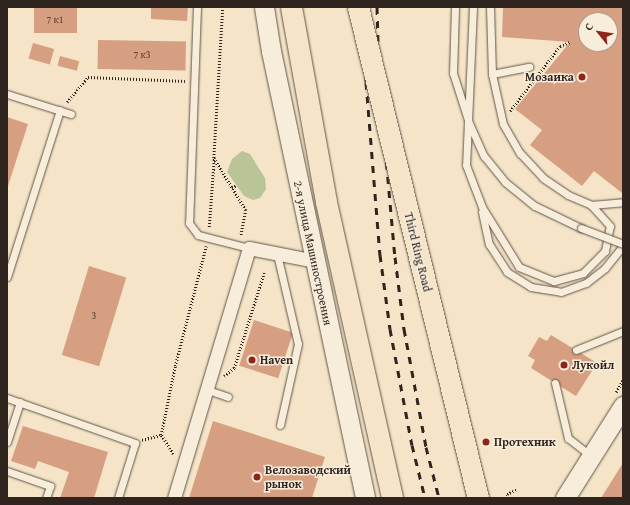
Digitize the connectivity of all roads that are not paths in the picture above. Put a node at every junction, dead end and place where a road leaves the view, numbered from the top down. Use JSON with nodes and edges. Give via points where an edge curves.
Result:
{"nodes":[{"id":1,"x":197,"y":7,"type":"edge"},
{"id":2,"x":291,"y":7,"type":"edge"},
{"id":3,"x":358,"y":7,"type":"edge"},
{"id":4,"x":455,"y":7,"type":"edge"},
{"id":5,"x":473,"y":7,"type":"edge"},
{"id":6,"x":490,"y":7,"type":"edge"},
{"id":7,"x":266,"y":13,"type":"edge"},
{"id":8,"x":529,"y":67,"type":"dead end"},
{"id":9,"x":492,"y":74,"type":"junction"},
{"id":10,"x":7,"y":94,"type":"edge"},
{"id":11,"x":60,"y":110,"type":"junction"},
{"id":12,"x":71,"y":114,"type":"dead end"},
{"id":13,"x":469,"y":123,"type":"junction"},
{"id":14,"x":623,"y":202,"type":"edge"},
{"id":15,"x":591,"y":205,"type":"junction"},
{"id":16,"x":482,"y":207,"type":"junction"},
{"id":17,"x":623,"y":245,"type":"edge"},
{"id":18,"x":249,"y":248,"type":"junction"},
{"id":19,"x":277,"y":254,"type":"junction"},
{"id":20,"x":315,"y":261,"type":"junction"},
{"id":21,"x":7,"y":275,"type":"edge"},
{"id":22,"x":623,"y":331,"type":"edge"},
{"id":23,"x":576,"y":350,"type":"dead end"},
{"id":24,"x":555,"y":383,"type":"dead end"},
{"id":25,"x":208,"y":390,"type":"junction"},
{"id":26,"x":228,"y":397,"type":"dead end"},
{"id":27,"x":7,"y":398,"type":"edge"},
{"id":28,"x":20,"y":402,"type":"junction"},
{"id":29,"x":620,"y":418,"type":"edge"},
{"id":30,"x":280,"y":425,"type":"dead end"},
{"id":31,"x":7,"y":442,"type":"edge"},
{"id":32,"x":591,"y":455,"type":"junction"},
{"id":33,"x":7,"y":471,"type":"edge"},
{"id":34,"x":46,"y":498,"type":"edge"},
{"id":35,"x":118,"y":498,"type":"edge"},
{"id":36,"x":174,"y":498,"type":"edge"},
{"id":37,"x":364,"y":498,"type":"edge"},
{"id":38,"x":392,"y":498,"type":"edge"},
{"id":39,"x":478,"y":498,"type":"edge"},
{"id":40,"x":565,"y":498,"type":"edge"}],
"edges":[{"from":1,"to":18,"type":"lane","via":[[189,223],[192,230],[208,238]]},
{"from":2,"to":38,"type":"main road","via":[[326,202]]},
{"from":3,"to":39,"type":"main road","name":"Third Ring Road","bridge":true},
{"from":4,"to":13,"type":"lane","via":[[453,73]]},
{"from":5,"to":13,"type":"lane"},
{"from":6,"to":9,"type":"lane"},
{"from":7,"to":20,"type":"main road","name":"2-я улица Машиностроения"},
{"from":8,"to":9,"type":"lane"},
{"from":9,"to":15,"type":"lane","via":[[503,124],[520,153],[542,178]]},
{"from":10,"to":11,"type":"lane"},
{"from":11,"to":12,"type":"lane"},
{"from":11,"to":21,"type":"lane"},
{"from":13,"to":16,"type":"lane","via":[[466,165]]},
{"from":13,"to":17,"type":"lane","bridge":true,"via":[[484,156],[505,182],[535,206]]},
{"from":14,"to":15,"type":"lane"},
{"from":15,"to":16,"type":"lane","via":[[610,226],[605,251],[583,273],[554,281],[519,267]]},
{"from":16,"to":17,"type":"lane","via":[[489,244],[507,272],[531,287],[561,292],[586,283],[605,268]]},
{"from":18,"to":19,"type":"street"},
{"from":18,"to":25,"type":"street"},
{"from":19,"to":20,"type":"street"},
{"from":19,"to":30,"type":"lane","via":[[298,344]]},
{"from":20,"to":37,"type":"main road","name":"2-я улица Машиностроения"},
{"from":22,"to":23,"type":"lane"},
{"from":24,"to":32,"type":"lane","via":[[568,438]]},
{"from":25,"to":26,"type":"lane"},
{"from":25,"to":36,"type":"street"},
{"from":27,"to":28,"type":"lane"},
{"from":28,"to":31,"type":"lane"},
{"from":28,"to":35,"type":"lane","via":[[135,443]]},
{"from":29,"to":32,"type":"main road"},
{"from":32,"to":40,"type":"main road"},
{"from":33,"to":34,"type":"lane","via":[[50,486]]}]}
